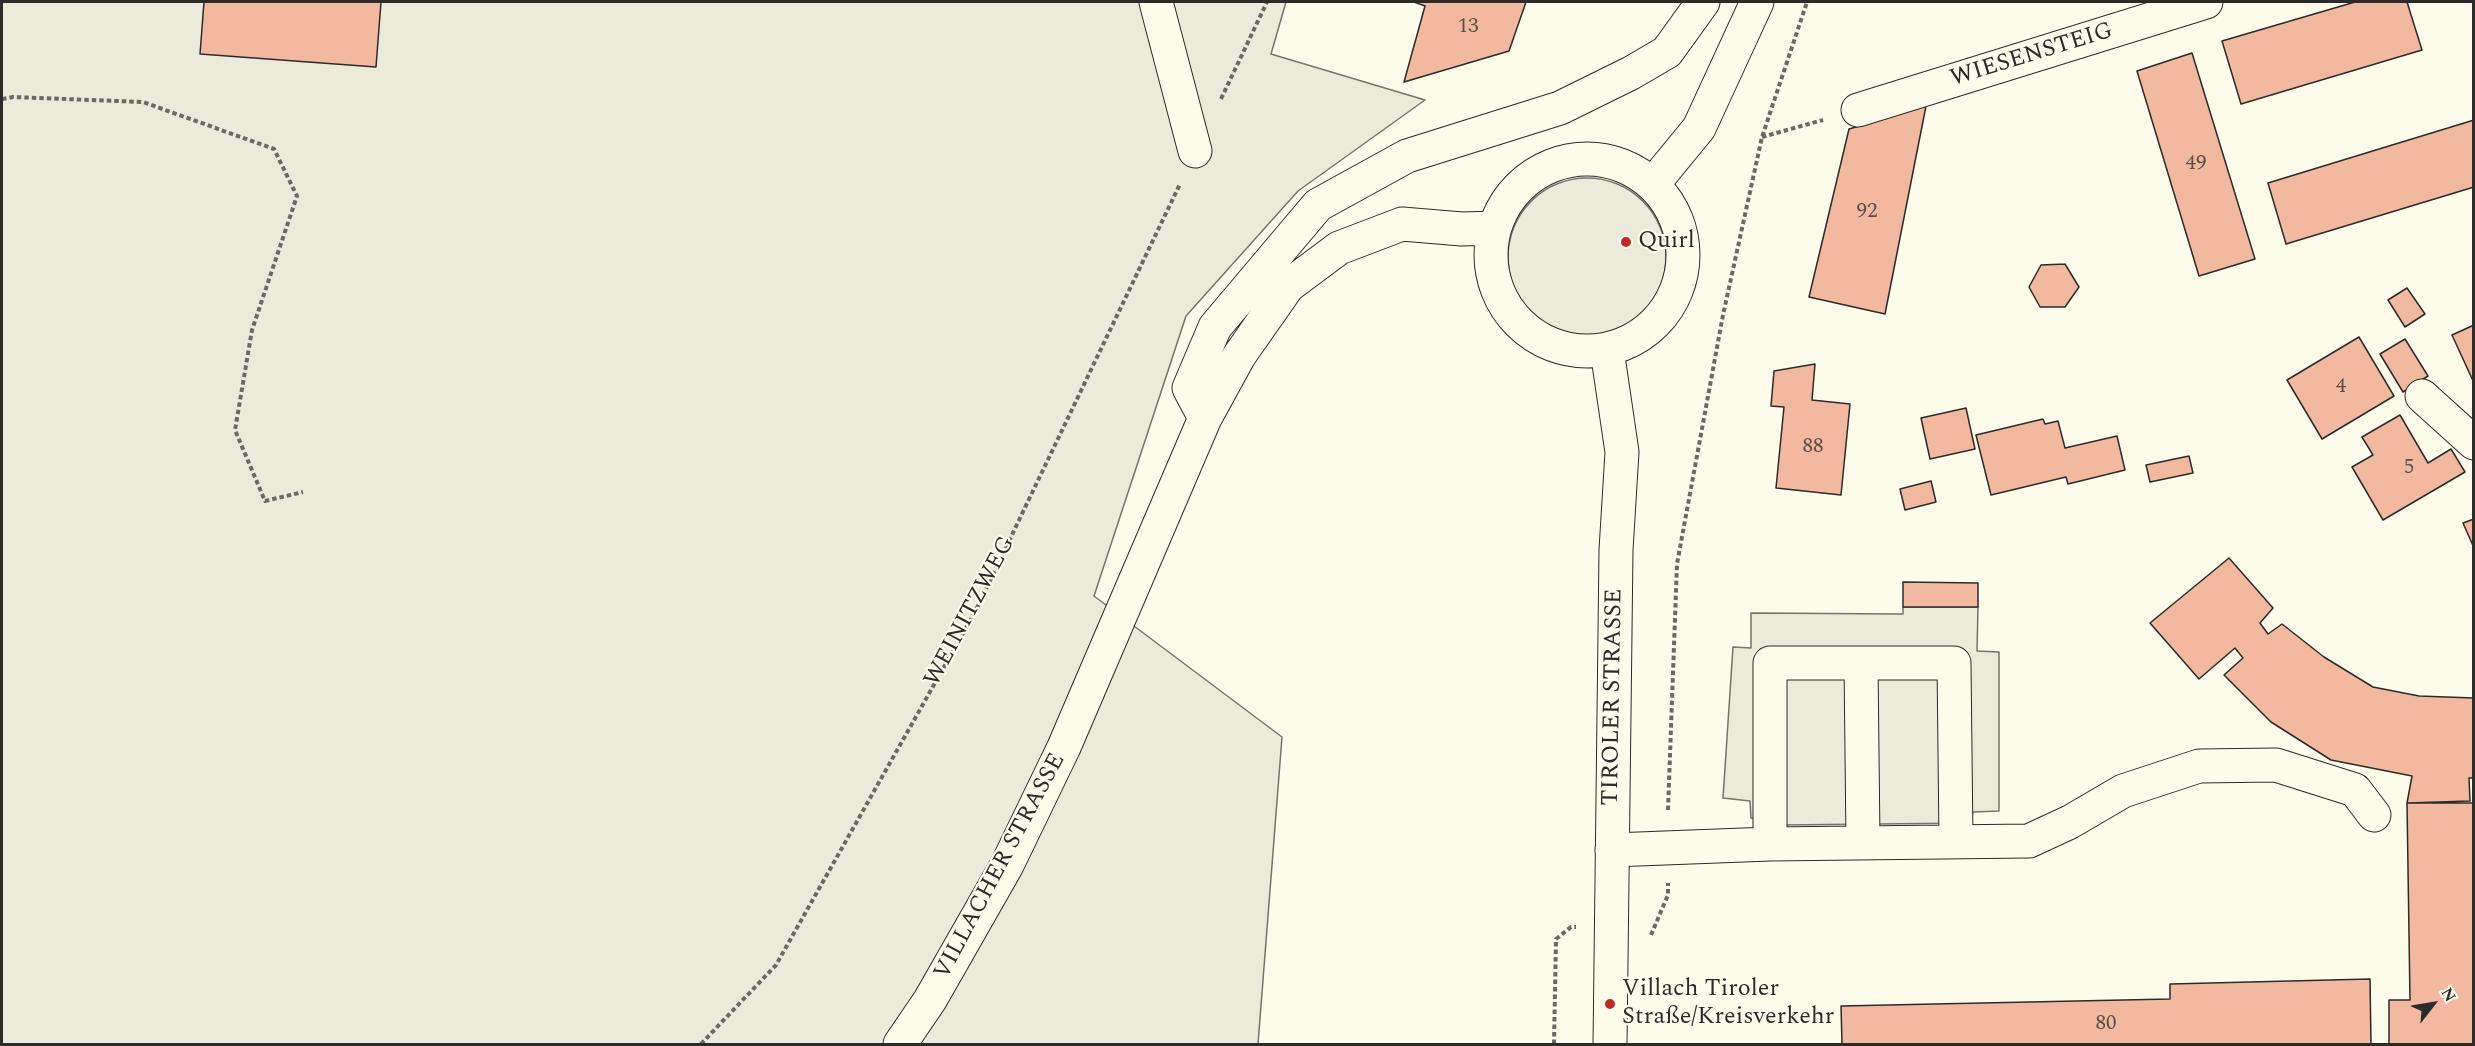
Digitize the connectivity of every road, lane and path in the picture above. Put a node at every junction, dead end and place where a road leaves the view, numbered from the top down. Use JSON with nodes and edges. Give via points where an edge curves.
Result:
{"nodes":[{"id":1,"x":1156,"y":2,"type":"edge"},
{"id":2,"x":1267,"y":2,"type":"edge"},
{"id":3,"x":1703,"y":2,"type":"edge"},
{"id":4,"x":1757,"y":2,"type":"edge"},
{"id":5,"x":1807,"y":2,"type":"edge"},
{"id":6,"x":2206,"y":2,"type":"edge"},
{"id":7,"x":2,"y":99,"type":"edge"},
{"id":8,"x":1858,"y":110,"type":"dead end"},
{"id":9,"x":1803,"y":125,"type":"dead end"},
{"id":10,"x":1762,"y":136,"type":"junction"},
{"id":11,"x":1195,"y":151,"type":"junction"},
{"id":12,"x":1653,"y":184,"type":"junction"},
{"id":13,"x":1493,"y":228,"type":"junction"},
{"id":14,"x":1607,"y":350,"type":"junction"},
{"id":15,"x":2422,"y":396,"type":"dead end"},
{"id":16,"x":1205,"y":418,"type":"junction"},
{"id":17,"x":2474,"y":444,"type":"edge"},
{"id":18,"x":303,"y":492,"type":"dead end"},
{"id":19,"x":1861,"y":663,"type":"junction"},
{"id":20,"x":1668,"y":793,"type":"dead end"},
{"id":21,"x":2374,"y":815,"type":"dead end"},
{"id":22,"x":1863,"y":842,"type":"junction"},
{"id":23,"x":1956,"y":842,"type":"junction"},
{"id":24,"x":1770,"y":843,"type":"junction"},
{"id":25,"x":1612,"y":850,"type":"junction"},
{"id":26,"x":1668,"y":895,"type":"dead end"},
{"id":27,"x":1572,"y":927,"type":"dead end"},
{"id":28,"x":1649,"y":940,"type":"dead end"},
{"id":29,"x":700,"y":1044,"type":"edge"},
{"id":30,"x":900,"y":1044,"type":"edge"},
{"id":31,"x":1554,"y":1044,"type":"edge"},
{"id":32,"x":1610,"y":1044,"type":"edge"}],
"edges":[{"from":1,"to":11,"type":"main road"},
{"from":2,"to":11,"type":"path","name":"WEINITZWEG"},
{"from":3,"to":16,"type":"main road","via":[[1667,52],[1631,73],[1560,108],[1407,156],[1318,205],[1215,327],[1189,388]]},
{"from":4,"to":12,"type":"main road","via":[[1699,128]]},
{"from":5,"to":10,"type":"path"},
{"from":6,"to":8,"type":"main road","name":"WIESENSTEIG"},
{"from":7,"to":18,"type":"path","via":[[142,102],[274,149],[297,196],[252,330],[235,430],[264,501]]},
{"from":9,"to":10,"type":"path"},
{"from":10,"to":20,"type":"path","via":[[1723,315],[1677,564]]},
{"from":11,"to":29,"type":"path","name":"WEINITZWEG","via":[[975,612],[776,965]]},
{"from":12,"to":13,"type":"main road","via":[[1624,166],[1605,160],[1587,158],[1555,164],[1530,177],[1507,199]]},
{"from":12,"to":14,"type":"main road","via":[[1680,228],[1682,272],[1676,293],[1660,318],[1640,336]]},
{"from":13,"to":14,"type":"main road","via":[[1490,260],[1495,286],[1512,316],[1527,331],[1551,345],[1578,352]]},
{"from":13,"to":16,"type":"main road","via":[[1402,224],[1339,248],[1288,286],[1239,356]]},
{"from":14,"to":25,"type":"main road","name":"TIROLER STRASSE","via":[[1623,452],[1616,550]]},
{"from":15,"to":17,"type":"main road"},
{"from":16,"to":30,"type":"main road","name":"VILLACHER STRASSE","via":[[1092,685],[1007,866],[930,1000]]},
{"from":19,"to":22,"type":"main road"},
{"from":19,"to":23,"type":"main road","via":[[1954,663]]},
{"from":19,"to":24,"type":"main road","via":[[1770,663]]},
{"from":21,"to":23,"type":"main road","via":[[2355,790],[2276,765],[2199,766],[2123,791],[2029,841]]},
{"from":22,"to":23,"type":"main road"},
{"from":22,"to":24,"type":"main road"},
{"from":24,"to":25,"type":"main road"},
{"from":25,"to":32,"type":"main road","name":"TIROLER STRASSE"},
{"from":26,"to":28,"type":"path"},
{"from":27,"to":31,"type":"path","via":[[1556,939]]}]}
